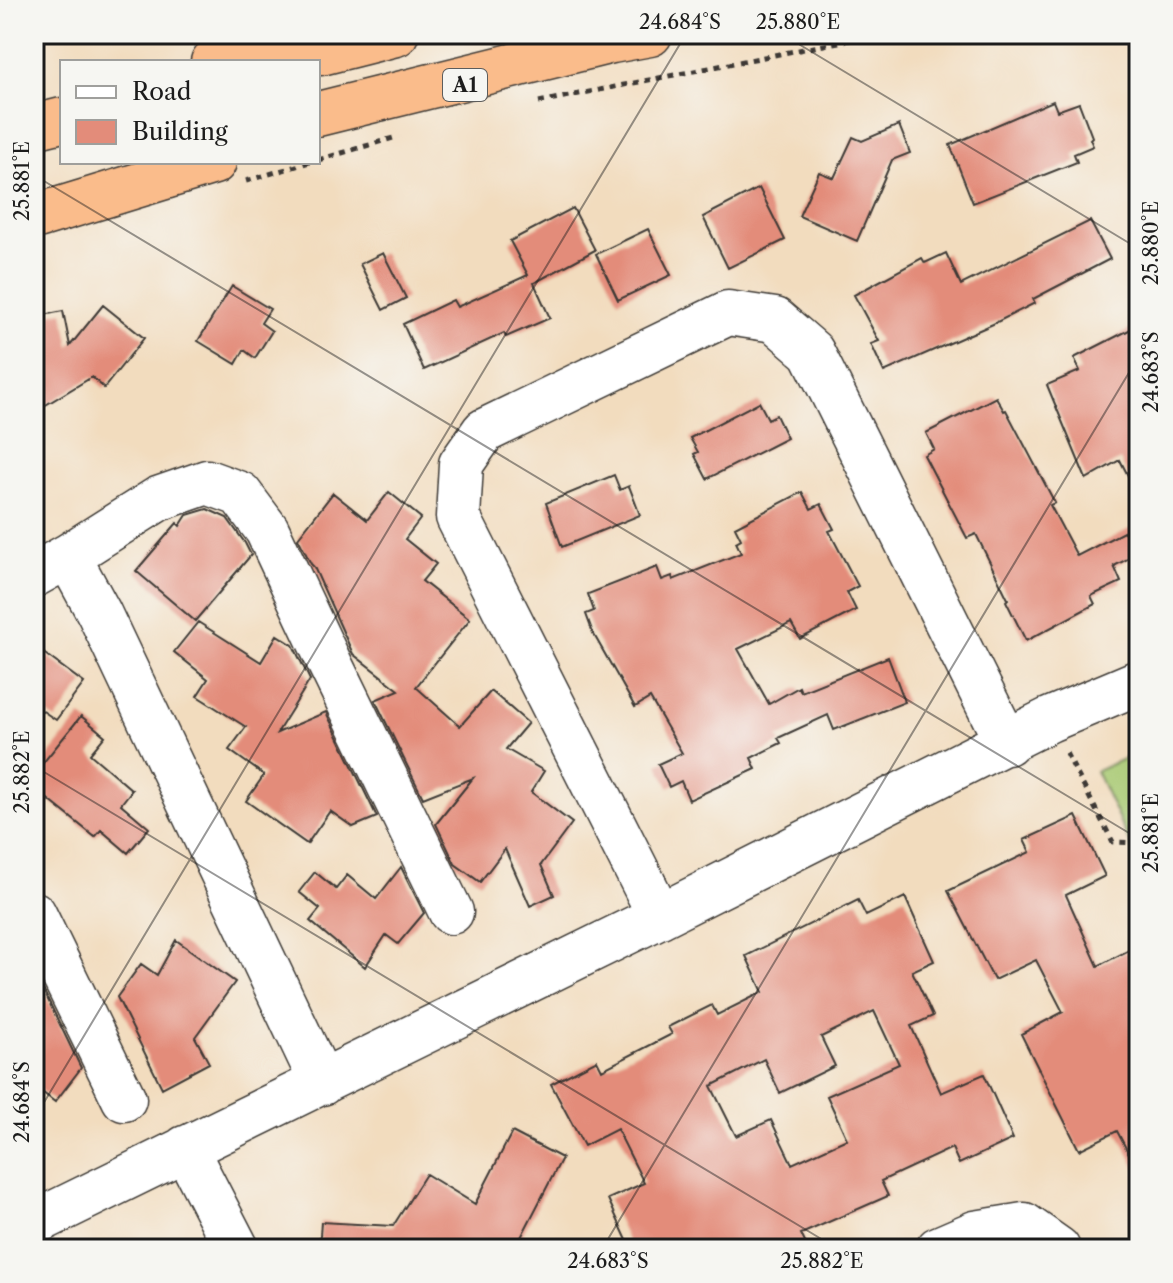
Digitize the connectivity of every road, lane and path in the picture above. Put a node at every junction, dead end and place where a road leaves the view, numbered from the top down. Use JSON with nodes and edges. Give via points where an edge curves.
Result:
{"nodes":[{"id":1,"x":348,"y":34,"type":"edge"},
{"id":2,"x":396,"y":34,"type":"edge"},
{"id":3,"x":879,"y":34,"type":"edge"},
{"id":4,"x":631,"y":37,"type":"edge"},
{"id":5,"x":223,"y":60,"type":"edge"},
{"id":6,"x":295,"y":60,"type":"edge"},
{"id":7,"x":60,"y":94,"type":"edge"},
{"id":8,"x":34,"y":99,"type":"edge"},
{"id":9,"x":525,"y":105,"type":"dead end"},
{"id":10,"x":320,"y":114,"type":"edge"},
{"id":11,"x":60,"y":120,"type":"edge"},
{"id":12,"x":34,"y":127,"type":"edge"},
{"id":13,"x":320,"y":129,"type":"edge"},
{"id":14,"x":406,"y":135,"type":"dead end"},
{"id":15,"x":320,"y":159,"type":"edge"},
{"id":16,"x":119,"y":164,"type":"edge"},
{"id":17,"x":207,"y":164,"type":"edge"},
{"id":18,"x":34,"y":185,"type":"edge"},
{"id":19,"x":34,"y":217,"type":"edge"},
{"id":20,"x":51,"y":565,"type":"edge"},
{"id":21,"x":1139,"y":682,"type":"edge"},
{"id":22,"x":1049,"y":720,"type":"junction"},
{"id":23,"x":1007,"y":743,"type":"junction"},
{"id":24,"x":1139,"y":843,"type":"edge"},
{"id":25,"x":451,"y":912,"type":"dead end"},
{"id":26,"x":34,"y":914,"type":"edge"},
{"id":27,"x":660,"y":916,"type":"junction"},
{"id":28,"x":322,"y":1083,"type":"junction"},
{"id":29,"x":124,"y":1099,"type":"dead end"},
{"id":30,"x":185,"y":1148,"type":"junction"},
{"id":31,"x":34,"y":1223,"type":"edge"},
{"id":32,"x":237,"y":1249,"type":"edge"},
{"id":33,"x":938,"y":1249,"type":"edge"},
{"id":34,"x":1058,"y":1249,"type":"edge"}],
"edges":[{"from":1,"to":5,"type":"highway"},
{"from":2,"to":6,"type":"highway"},
{"from":3,"to":9,"type":"path"},
{"from":4,"to":10,"type":"highway","number":"A1"},
{"from":4,"to":13,"type":"highway","number":"A1"},
{"from":7,"to":8,"type":"highway"},
{"from":11,"to":12,"type":"highway"},
{"from":14,"to":15,"type":"path"},
{"from":16,"to":18,"type":"highway"},
{"from":17,"to":19,"type":"highway"},
{"from":20,"to":25,"type":"street","via":[[158,499],[207,482],[240,494],[267,530]]},
{"from":20,"to":28,"type":"street","via":[[99,613]]},
{"from":21,"to":22,"type":"street"},
{"from":22,"to":23,"type":"street"},
{"from":22,"to":24,"type":"path","via":[[1113,842]]},
{"from":23,"to":27,"type":"street"},
{"from":23,"to":27,"type":"street","via":[[812,352],[775,320],[728,313],[484,431],[461,464],[458,517]]},
{"from":26,"to":29,"type":"street"},
{"from":27,"to":28,"type":"street"},
{"from":28,"to":30,"type":"street"},
{"from":30,"to":31,"type":"street"},
{"from":30,"to":32,"type":"street"},
{"from":33,"to":34,"type":"street","via":[[975,1233],[1024,1225]]}]}
